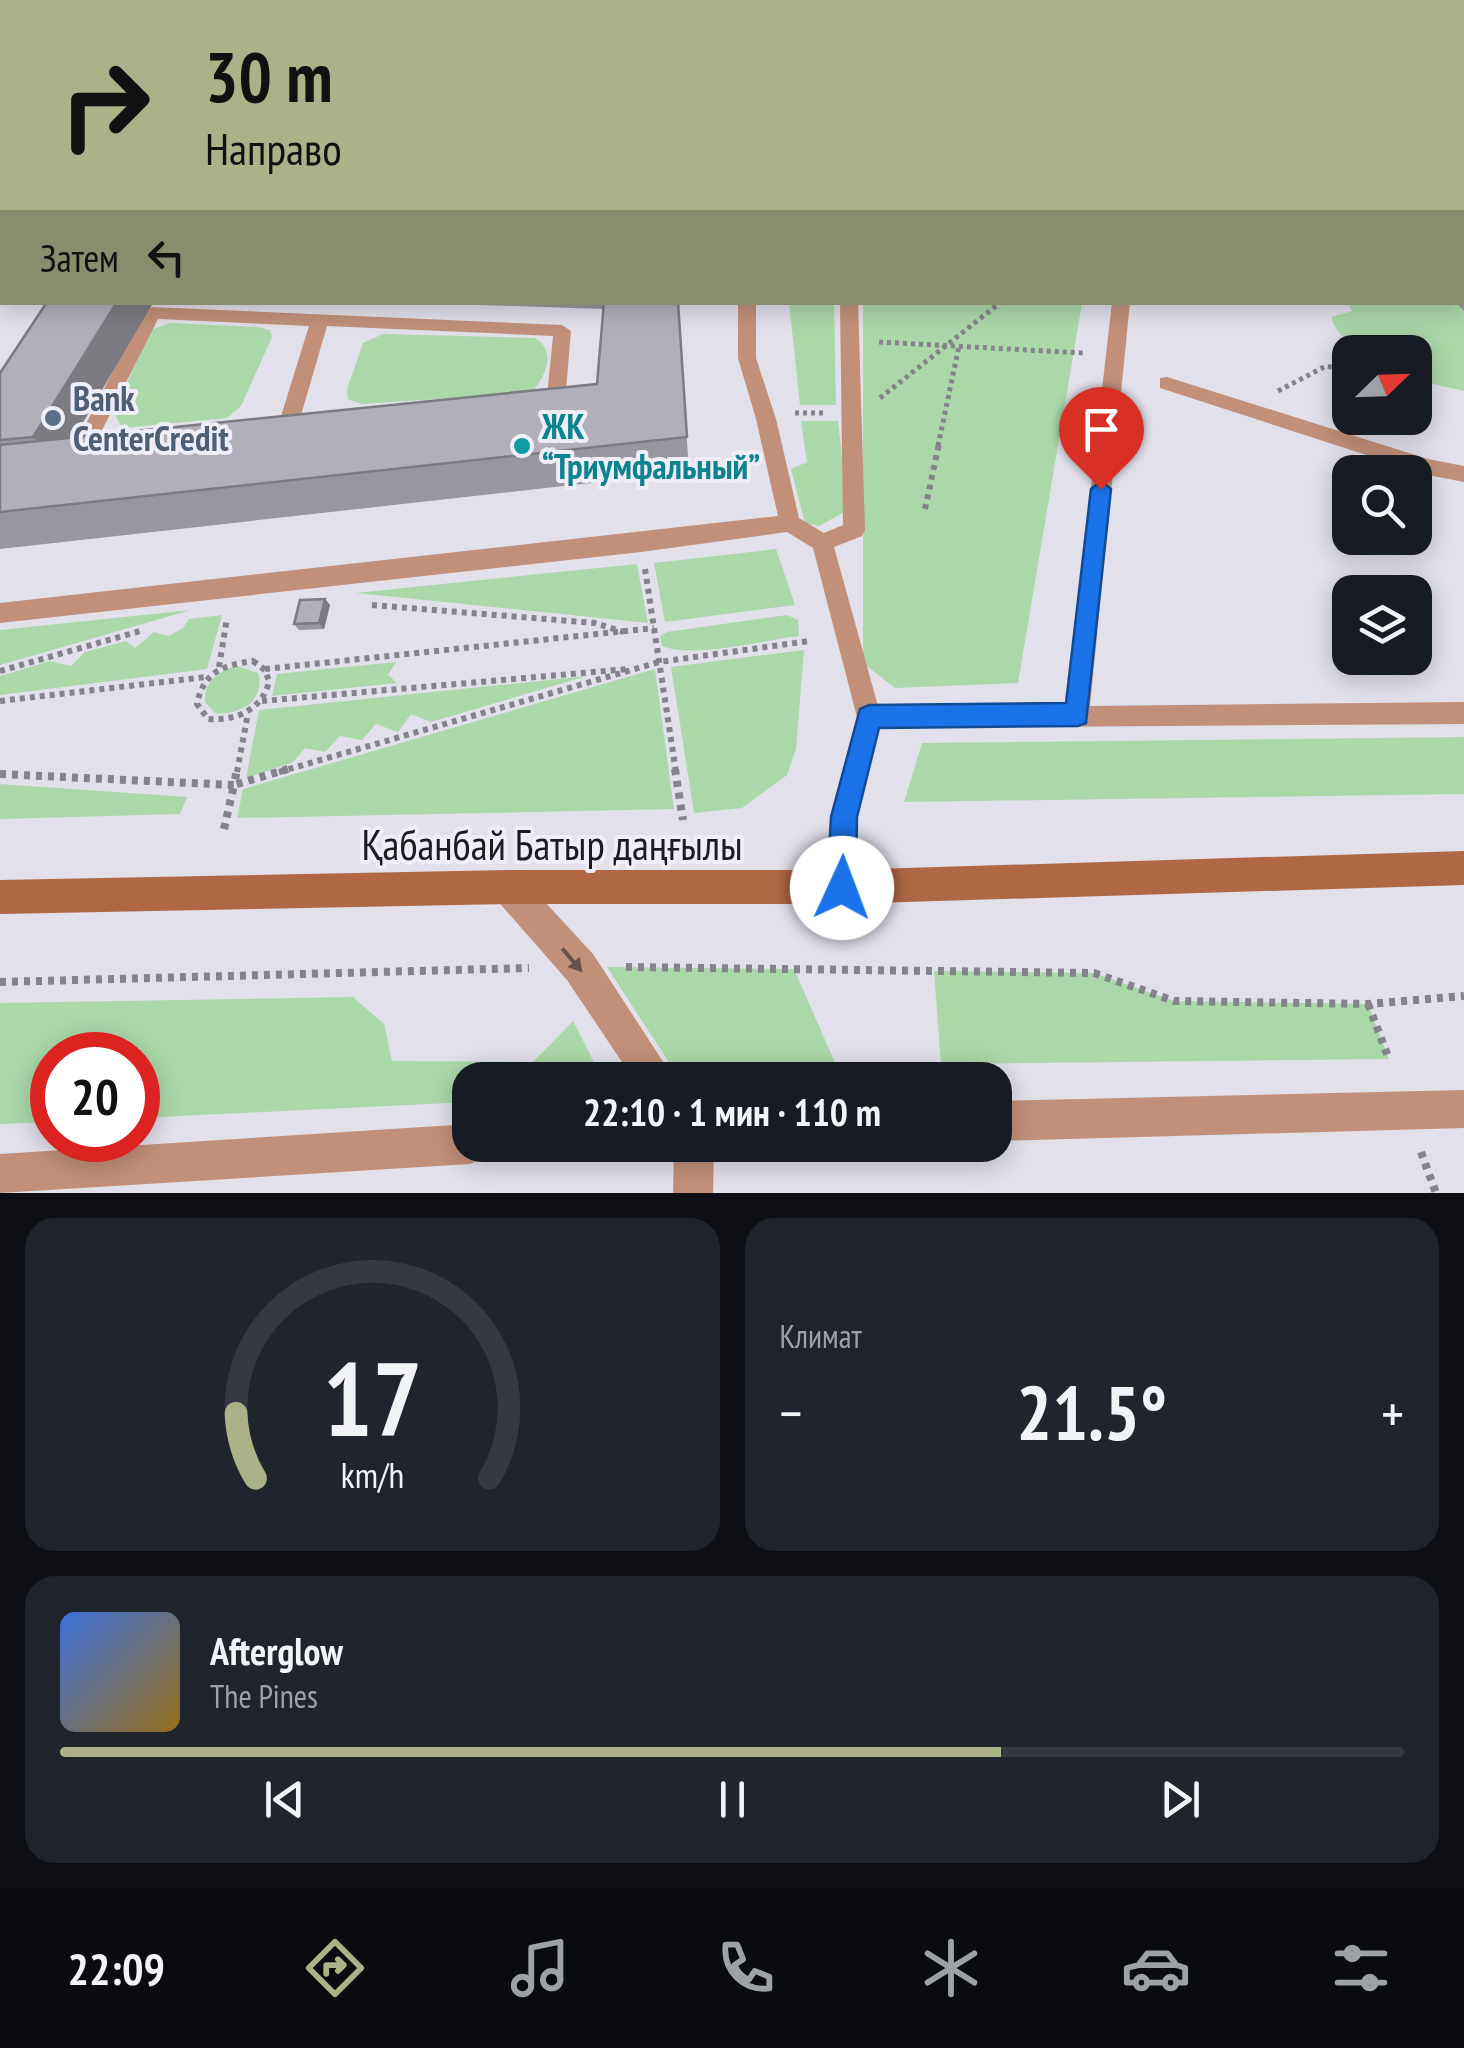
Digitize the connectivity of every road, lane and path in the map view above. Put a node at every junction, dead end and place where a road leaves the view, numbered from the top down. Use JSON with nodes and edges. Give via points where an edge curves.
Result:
{"nodes":[{"id":1,"x":747,"y":305,"type":"edge"},
{"id":2,"x":849,"y":305,"type":"edge"},
{"id":3,"x":997,"y":305,"type":"edge"},
{"id":4,"x":1121,"y":305,"type":"edge"},
{"id":5,"x":320,"y":320,"type":"junction"},
{"id":6,"x":862,"y":341,"type":"dead end"},
{"id":7,"x":946,"y":346,"type":"junction"},
{"id":8,"x":959,"y":346,"type":"junction"},
{"id":9,"x":1082,"y":353,"type":"dead end"},
{"id":10,"x":1332,"y":367,"type":"edge"},
{"id":11,"x":1167,"y":383,"type":"dead end"},
{"id":12,"x":519,"y":406,"type":"edge"},
{"id":13,"x":764,"y":412,"type":"junction"},
{"id":14,"x":852,"y":414,"type":"junction"},
{"id":15,"x":1266,"y":414,"type":"junction"},
{"id":16,"x":288,"y":429,"type":"edge"},
{"id":17,"x":82,"y":451,"type":"edge"},
{"id":18,"x":1464,"y":474,"type":"edge"},
{"id":19,"x":925,"y":509,"type":"dead end"},
{"id":20,"x":790,"y":522,"type":"junction"},
{"id":21,"x":641,"y":543,"type":"junction"},
{"id":22,"x":822,"y":543,"type":"junction"},
{"id":23,"x":353,"y":604,"type":"dead end"},
{"id":24,"x":216,"y":612,"type":"dead end"},
{"id":25,"x":0,"y":614,"type":"edge"},
{"id":26,"x":153,"y":627,"type":"dead end"},
{"id":27,"x":654,"y":628,"type":"junction"},
{"id":28,"x":624,"y":632,"type":"junction"},
{"id":29,"x":810,"y":641,"type":"dead end"},
{"id":30,"x":659,"y":662,"type":"junction"},
{"id":31,"x":219,"y":667,"type":"junction"},
{"id":32,"x":265,"y":669,"type":"junction"},
{"id":33,"x":634,"y":669,"type":"junction"},
{"id":34,"x":0,"y":671,"type":"edge"},
{"id":35,"x":208,"y":677,"type":"junction"},
{"id":36,"x":261,"y":700,"type":"junction"},
{"id":37,"x":0,"y":701,"type":"edge"},
{"id":38,"x":248,"y":712,"type":"junction"},
{"id":39,"x":1464,"y":712,"type":"edge"},
{"id":40,"x":1078,"y":715,"type":"junction"},
{"id":41,"x":869,"y":717,"type":"junction"},
{"id":42,"x":0,"y":774,"type":"edge"},
{"id":43,"x":234,"y":786,"type":"junction"},
{"id":44,"x":684,"y":820,"type":"dead end"},
{"id":45,"x":224,"y":829,"type":"dead end"},
{"id":46,"x":1464,"y":868,"type":"edge"},
{"id":47,"x":508,"y":888,"type":"junction"},
{"id":48,"x":842,"y":888,"type":"junction"},
{"id":49,"x":0,"y":897,"type":"edge"},
{"id":50,"x":580,"y":968,"type":"junction"},
{"id":51,"x":0,"y":982,"type":"edge"},
{"id":52,"x":1464,"y":996,"type":"edge"},
{"id":53,"x":1368,"y":1004,"type":"junction"},
{"id":54,"x":1389,"y":1058,"type":"dead end"},
{"id":55,"x":644,"y":1062,"type":"edge"},
{"id":56,"x":1464,"y":1109,"type":"edge"},
{"id":57,"x":1012,"y":1122,"type":"edge"},
{"id":58,"x":452,"y":1145,"type":"edge"},
{"id":59,"x":1421,"y":1152,"type":"dead end"},
{"id":60,"x":694,"y":1162,"type":"edge"},
{"id":61,"x":0,"y":1174,"type":"edge"},
{"id":62,"x":693,"y":1193,"type":"edge"},
{"id":63,"x":1436,"y":1193,"type":"edge"}],
"edges":[{"from":1,"to":13,"type":"lane","via":[[747,358]]},
{"from":2,"to":14,"type":"lane"},
{"from":3,"to":7,"type":"path"},
{"from":4,"to":40,"type":"lane"},
{"from":5,"to":12,"type":"lane","via":[[562,331],[556,402]]},
{"from":5,"to":16,"type":"lane"},
{"from":5,"to":17,"type":"lane","via":[[152,313]]},
{"from":6,"to":7,"type":"path"},
{"from":7,"to":8,"type":"path"},
{"from":7,"to":14,"type":"path"},
{"from":8,"to":9,"type":"path"},
{"from":8,"to":19,"type":"path"},
{"from":10,"to":15,"type":"path","via":[[1278,391]]},
{"from":11,"to":15,"type":"lane"},
{"from":13,"to":14,"type":"path"},
{"from":13,"to":20,"type":"lane"},
{"from":14,"to":22,"type":"lane","via":[[854,530]]},
{"from":15,"to":18,"type":"lane"},
{"from":20,"to":21,"type":"lane"},
{"from":20,"to":22,"type":"lane"},
{"from":21,"to":25,"type":"lane"},
{"from":21,"to":27,"type":"path"},
{"from":22,"to":41,"type":"lane"},
{"from":23,"to":28,"type":"path","via":[[595,623]]},
{"from":24,"to":31,"type":"path","via":[[228,611]]},
{"from":26,"to":34,"type":"path"},
{"from":27,"to":28,"type":"path"},
{"from":27,"to":30,"type":"path"},
{"from":28,"to":32,"type":"path"},
{"from":29,"to":30,"type":"path"},
{"from":30,"to":33,"type":"path"},
{"from":30,"to":44,"type":"path"},
{"from":31,"to":32,"type":"path","via":[[253,660]]},
{"from":31,"to":35,"type":"path"},
{"from":32,"to":36,"type":"path","via":[[269,680]]},
{"from":33,"to":36,"type":"path"},
{"from":33,"to":43,"type":"path"},
{"from":35,"to":37,"type":"path"},
{"from":35,"to":38,"type":"path","via":[[197,694],[200,713],[218,722]]},
{"from":36,"to":38,"type":"path"},
{"from":38,"to":43,"type":"path"},
{"from":39,"to":40,"type":"lane"},
{"from":40,"to":41,"type":"lane"},
{"from":41,"to":48,"type":"lane","via":[[844,817]]},
{"from":42,"to":43,"type":"path"},
{"from":43,"to":45,"type":"path"},
{"from":46,"to":48,"type":"main road","name":"Қабанбай Батыр даңғылы"},
{"from":47,"to":48,"type":"main road","name":"Қабанбай Батыр даңғылы"},
{"from":47,"to":49,"type":"main road","name":"Қабанбай Батыр даңғылы"},
{"from":47,"to":50,"type":"street","one_way":true},
{"from":50,"to":51,"type":"path"},
{"from":50,"to":53,"type":"path","via":[[1094,973],[1174,1001]]},
{"from":50,"to":55,"type":"street"},
{"from":52,"to":53,"type":"path"},
{"from":53,"to":54,"type":"path"},
{"from":56,"to":57,"type":"street"},
{"from":58,"to":61,"type":"street"},
{"from":59,"to":63,"type":"path"},
{"from":60,"to":62,"type":"street"}]}
